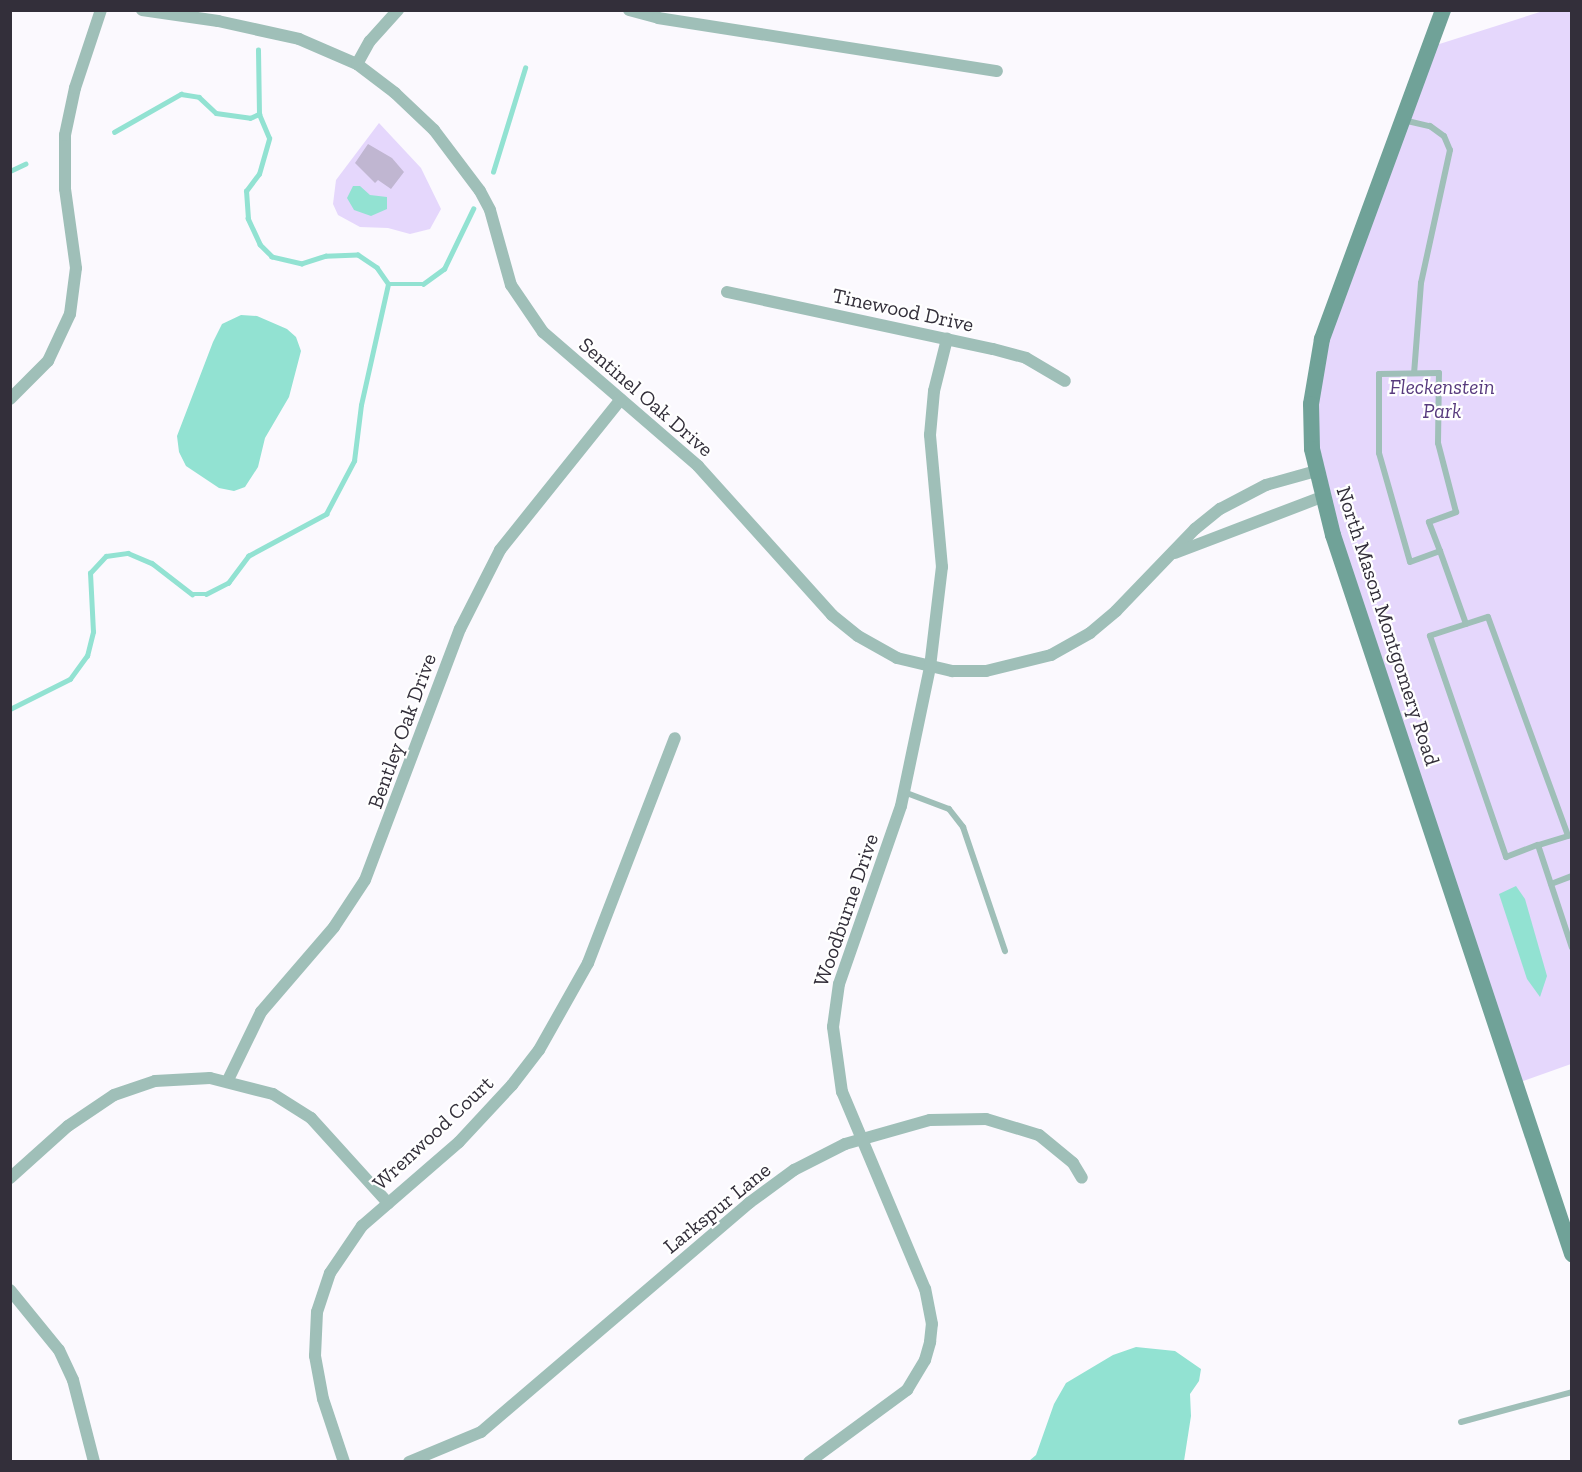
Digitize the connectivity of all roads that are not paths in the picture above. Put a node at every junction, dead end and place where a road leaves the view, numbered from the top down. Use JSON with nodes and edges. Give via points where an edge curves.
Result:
{"nodes":[{"id":1,"x":101,"y":10,"type":"edge"},
{"id":2,"x":142,"y":10,"type":"edge"},
{"id":3,"x":398,"y":10,"type":"edge"},
{"id":4,"x":629,"y":10,"type":"edge"},
{"id":5,"x":1443,"y":10,"type":"edge"},
{"id":6,"x":357,"y":64,"type":"junction"},
{"id":7,"x":997,"y":71,"type":"dead end"},
{"id":8,"x":1403,"y":120,"type":"junction"},
{"id":9,"x":727,"y":292,"type":"dead end"},
{"id":10,"x":947,"y":339,"type":"junction"},
{"id":11,"x":1414,"y":374,"type":"junction"},
{"id":12,"x":1065,"y":381,"type":"dead end"},
{"id":13,"x":10,"y":399,"type":"edge"},
{"id":14,"x":621,"y":399,"type":"junction"},
{"id":15,"x":1316,"y":471,"type":"junction"},
{"id":16,"x":1322,"y":497,"type":"junction"},
{"id":17,"x":1440,"y":550,"type":"junction"},
{"id":18,"x":1171,"y":555,"type":"junction"},
{"id":19,"x":1466,"y":624,"type":"junction"},
{"id":20,"x":930,"y":667,"type":"junction"},
{"id":21,"x":675,"y":738,"type":"dead end"},
{"id":22,"x":904,"y":792,"type":"junction"},
{"id":23,"x":1538,"y":845,"type":"junction"},
{"id":24,"x":1572,"y":876,"type":"edge"},
{"id":25,"x":1551,"y":884,"type":"junction"},
{"id":26,"x":1572,"y":948,"type":"edge"},
{"id":27,"x":1005,"y":951,"type":"dead end"},
{"id":28,"x":228,"y":1080,"type":"junction"},
{"id":29,"x":859,"y":1139,"type":"junction"},
{"id":30,"x":10,"y":1178,"type":"edge"},
{"id":31,"x":1082,"y":1178,"type":"dead end"},
{"id":32,"x":388,"y":1203,"type":"junction"},
{"id":33,"x":1569,"y":1237,"type":"edge"},
{"id":34,"x":1572,"y":1254,"type":"edge"},
{"id":35,"x":10,"y":1290,"type":"edge"},
{"id":36,"x":1572,"y":1392,"type":"edge"},
{"id":37,"x":1461,"y":1422,"type":"dead end"},
{"id":38,"x":94,"y":1461,"type":"edge"},
{"id":39,"x":344,"y":1461,"type":"edge"},
{"id":40,"x":409,"y":1461,"type":"edge"},
{"id":41,"x":809,"y":1461,"type":"edge"}],
"edges":[{"from":1,"to":13,"type":"street","via":[[75,88],[65,135],[65,189],[76,268],[70,314],[48,361]]},
{"from":2,"to":6,"type":"street","name":"Sentinel Oak Drive","via":[[299,39]]},
{"from":3,"to":6,"type":"street","via":[[370,41]]},
{"from":4,"to":7,"type":"street","via":[[658,18]]},
{"from":5,"to":8,"type":"street","name":"North Mason Montgomery Road"},
{"from":6,"to":14,"type":"street","name":"Sentinel Oak Drive","via":[[412,108],[450,148],[490,210],[519,302],[556,346]]},
{"from":8,"to":11,"type":"lane","via":[[1430,126],[1444,136],[1450,150],[1421,283]]},
{"from":8,"to":15,"type":"street","name":"North Mason Montgomery Road","via":[[1322,339],[1311,404]]},
{"from":9,"to":10,"type":"street","name":"Tinewood Drive"},
{"from":10,"to":12,"type":"street","name":"Tinewood Drive","via":[[1026,358]]},
{"from":10,"to":20,"type":"street","name":"Woodburne Drive","via":[[934,391],[930,435],[942,567]]},
{"from":11,"to":17,"type":"lane","via":[[1439,373],[1438,443],[1456,512],[1429,522]]},
{"from":11,"to":17,"type":"lane","via":[[1379,374],[1378,453],[1410,562]]},
{"from":14,"to":20,"type":"street","name":"Sentinel Oak Drive","via":[[698,466],[832,615],[877,648]]},
{"from":14,"to":28,"type":"street","name":"Bentley Oak Drive","via":[[500,550],[460,629],[365,880],[334,927],[261,1012]]},
{"from":15,"to":16,"type":"street","name":"North Mason Montgomery Road"},
{"from":15,"to":18,"type":"street","name":"Sentinel Oak Drive","via":[[1266,485],[1220,509]]},
{"from":16,"to":18,"type":"street","name":"Sentinel Oak Drive"},
{"from":16,"to":33,"type":"street","name":"North Mason Montgomery Road"},
{"from":17,"to":19,"type":"lane"},
{"from":18,"to":20,"type":"street","name":"Sentinel Oak Drive","via":[[1090,633],[1051,655],[986,671]]},
{"from":19,"to":23,"type":"lane","via":[[1488,617],[1568,837]]},
{"from":19,"to":23,"type":"lane","via":[[1430,636],[1506,857]]},
{"from":20,"to":22,"type":"street","name":"Woodburne Drive"},
{"from":21,"to":32,"type":"street","name":"Wrenwood Court","via":[[588,963],[539,1050],[490,1110]]},
{"from":22,"to":27,"type":"lane","via":[[949,809],[963,827]]},
{"from":22,"to":29,"type":"street","name":"Woodburne Drive","via":[[835,1005],[836,1060],[842,1092]]},
{"from":23,"to":25,"type":"lane"},
{"from":24,"to":25,"type":"lane"},
{"from":25,"to":26,"type":"lane"},
{"from":28,"to":30,"type":"street","via":[[177,1078],[114,1095],[68,1126]]},
{"from":28,"to":32,"type":"street","via":[[273,1094],[311,1118]]},
{"from":29,"to":31,"type":"street","name":"Larkspur Lane","via":[[930,1120],[986,1119],[1039,1135],[1073,1163]]},
{"from":29,"to":40,"type":"street","name":"Larkspur Lane","via":[[794,1170],[749,1203],[481,1432]]},
{"from":29,"to":41,"type":"street","name":"Woodburne Drive","via":[[925,1289],[932,1324],[930,1342],[925,1360],[907,1390]]},
{"from":32,"to":39,"type":"street","name":"Wrenwood Court","via":[[338,1256],[317,1312],[314,1332],[318,1379]]},
{"from":33,"to":34,"type":"street","name":"North Mason Montgomery Road"},
{"from":35,"to":38,"type":"street","via":[[59,1350],[73,1380]]},
{"from":36,"to":37,"type":"lane"}]}
